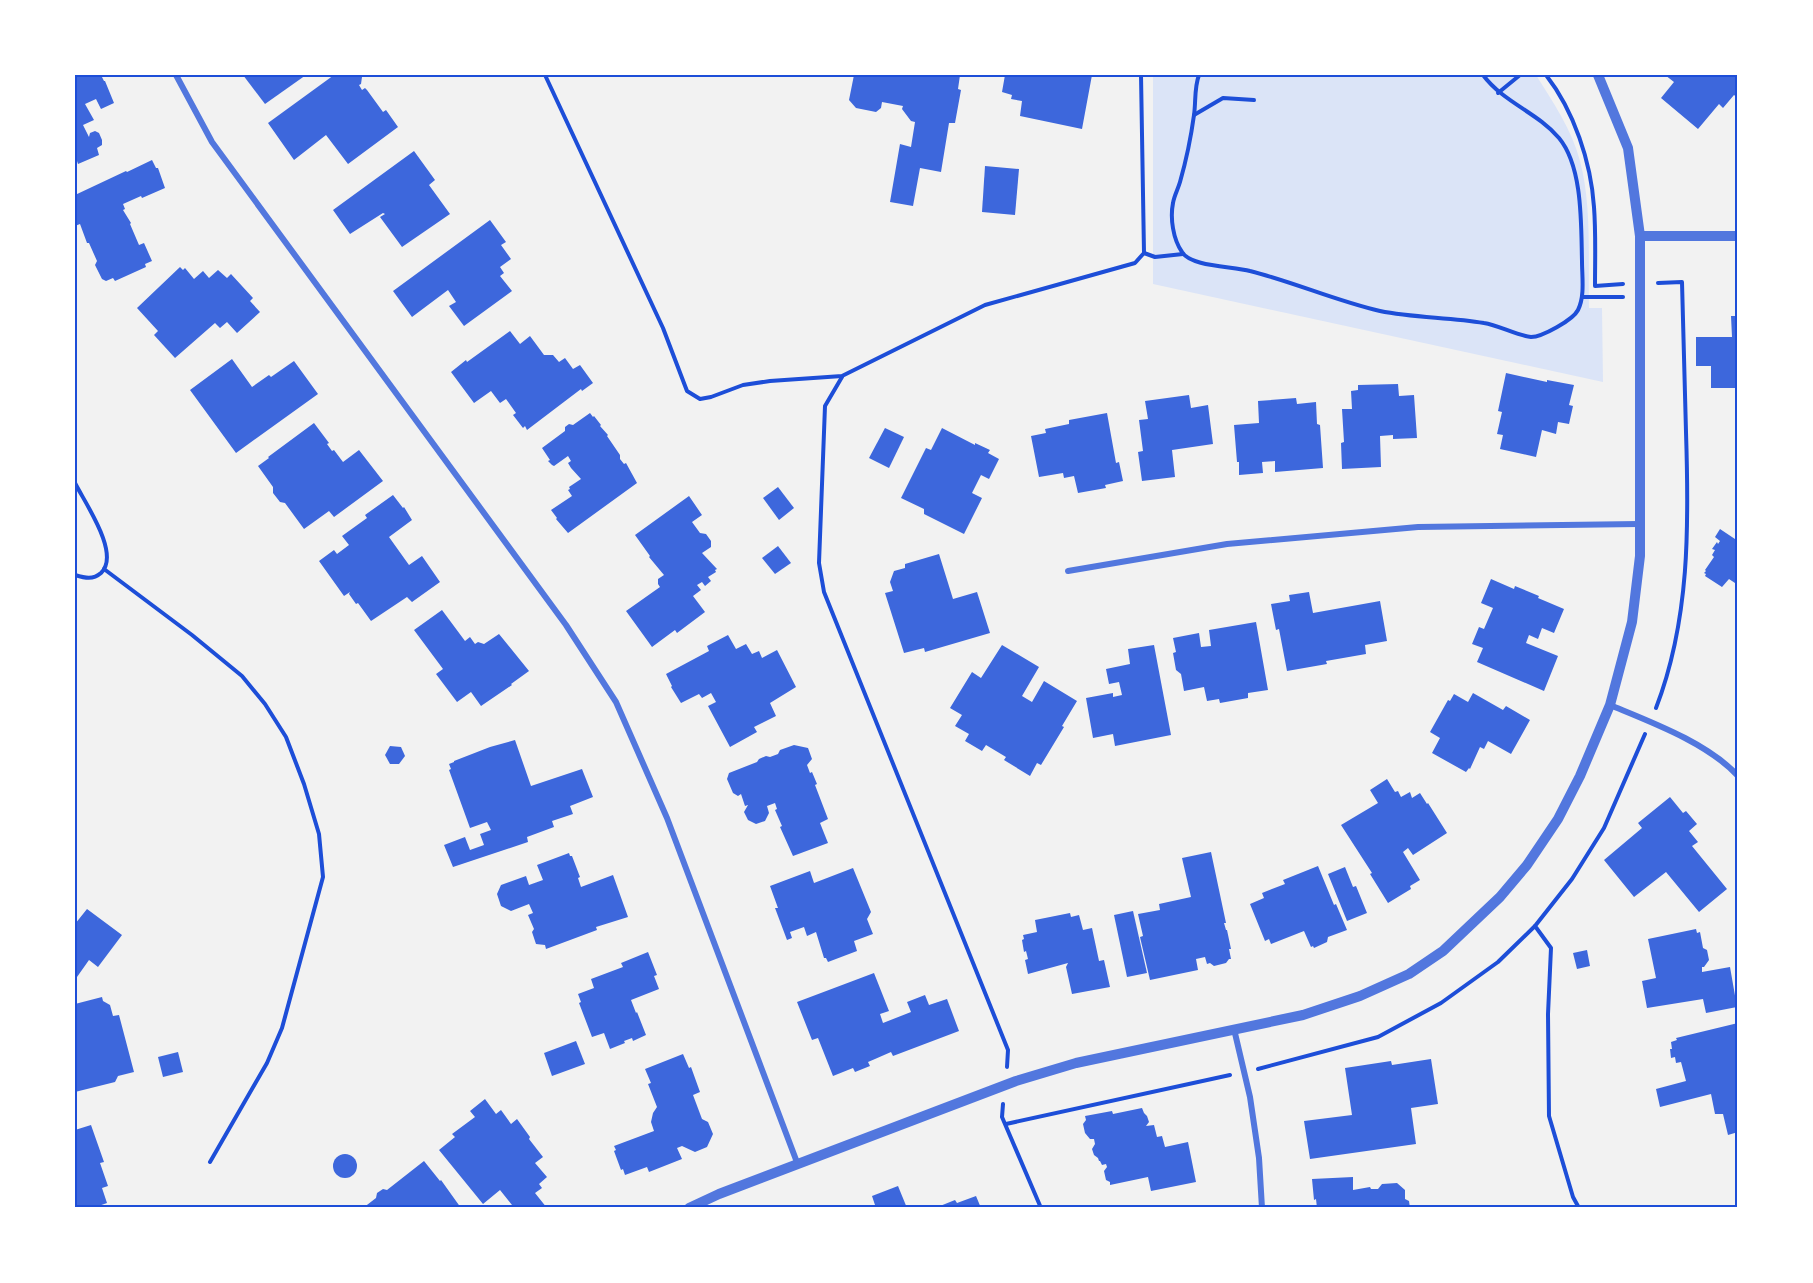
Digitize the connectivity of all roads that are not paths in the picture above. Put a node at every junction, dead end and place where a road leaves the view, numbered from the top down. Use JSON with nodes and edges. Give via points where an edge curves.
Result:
{"nodes":[{"id":1,"x":176,"y":75,"type":"edge"},
{"id":2,"x":1598,"y":75,"type":"edge"},
{"id":3,"x":1640,"y":236,"type":"junction"},
{"id":4,"x":1738,"y":236,"type":"edge"},
{"id":5,"x":1639,"y":524,"type":"junction"},
{"id":6,"x":1068,"y":572,"type":"dead end"},
{"id":7,"x":1610,"y":705,"type":"junction"},
{"id":8,"x":1738,"y":776,"type":"edge"},
{"id":9,"x":1234,"y":1029,"type":"junction"},
{"id":10,"x":798,"y":1165,"type":"junction"},
{"id":11,"x":690,"y":1208,"type":"edge"},
{"id":12,"x":1263,"y":1208,"type":"edge"}],
"edges":[{"from":1,"to":10,"type":"street","via":[[213,142],[566,625],[616,702],[667,818]]},
{"from":2,"to":3,"type":"street","via":[[1628,148]]},
{"from":3,"to":4,"type":"street"},
{"from":3,"to":5,"type":"street"},
{"from":5,"to":6,"type":"street","via":[[1418,527],[1227,544]]},
{"from":5,"to":7,"type":"street","via":[[1640,556],[1632,622]]},
{"from":7,"to":8,"type":"street","via":[[1695,744]]},
{"from":7,"to":9,"type":"street","via":[[1558,819],[1527,865],[1500,897],[1443,951],[1409,974],[1360,996],[1303,1015]]},
{"from":9,"to":10,"type":"street","via":[[1076,1063],[1016,1081]]},
{"from":9,"to":12,"type":"street","via":[[1250,1097]]},
{"from":10,"to":11,"type":"street"}]}
